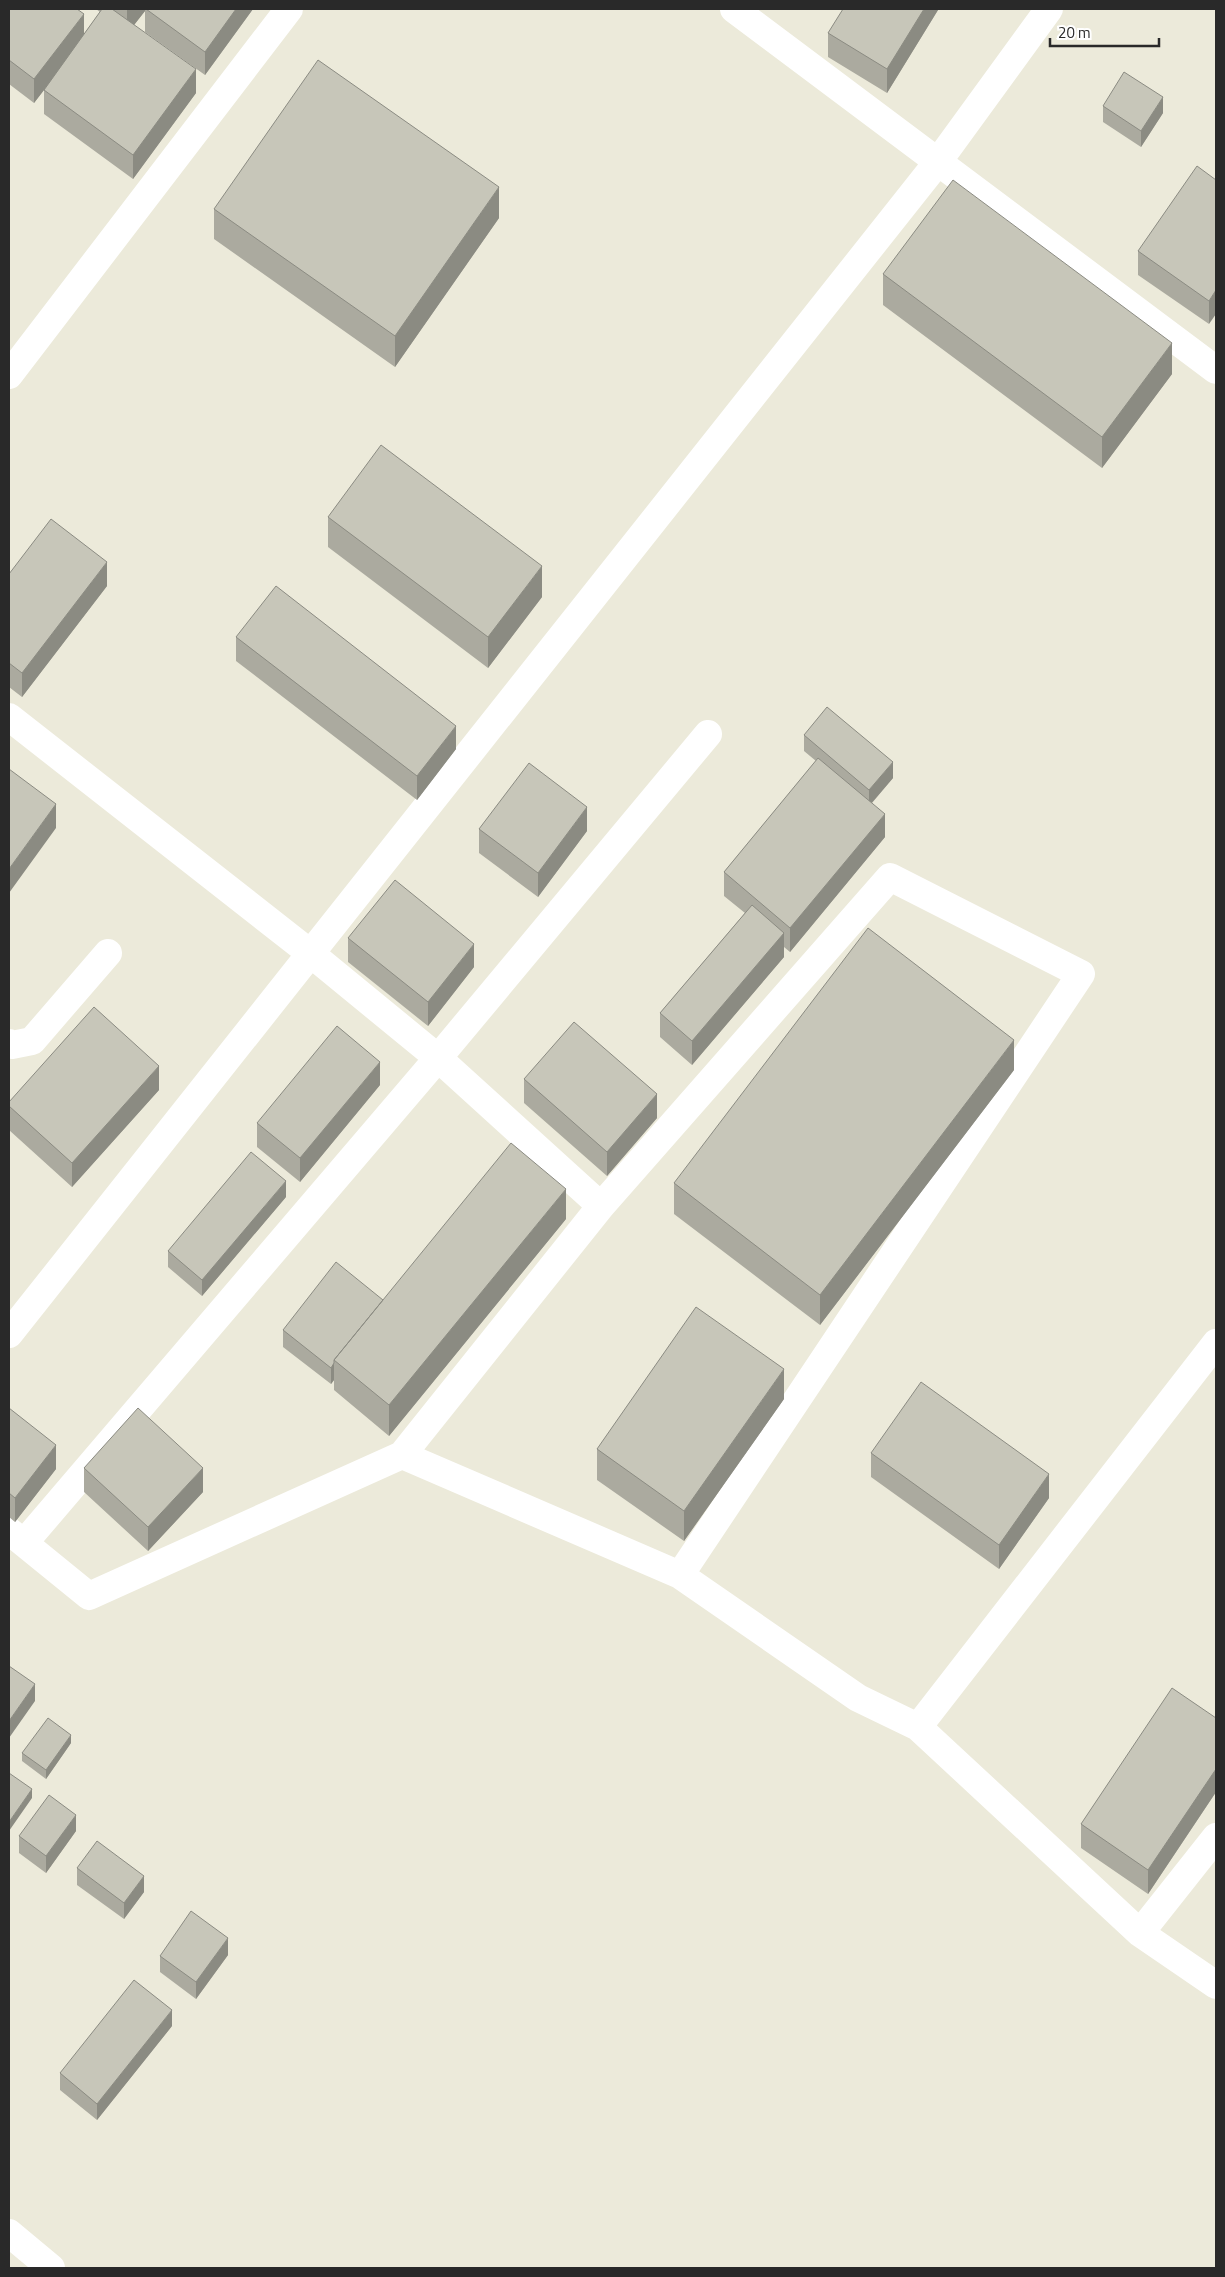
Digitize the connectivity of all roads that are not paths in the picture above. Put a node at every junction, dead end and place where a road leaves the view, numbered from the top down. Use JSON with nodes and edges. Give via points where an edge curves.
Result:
{"nodes":[{"id":1,"x":289,"y":9,"type":"edge"},
{"id":2,"x":734,"y":9,"type":"edge"},
{"id":3,"x":1050,"y":9,"type":"edge"},
{"id":4,"x":937,"y":163,"type":"junction"},
{"id":5,"x":1213,"y":361,"type":"edge"},
{"id":6,"x":9,"y":375,"type":"edge"},
{"id":7,"x":9,"y":717,"type":"edge"},
{"id":8,"x":708,"y":734,"type":"dead end"},
{"id":9,"x":108,"y":953,"type":"dead end"},
{"id":10,"x":310,"y":953,"type":"junction"},
{"id":11,"x":9,"y":1043,"type":"edge"},
{"id":12,"x":438,"y":1058,"type":"junction"},
{"id":13,"x":601,"y":1206,"type":"junction"},
{"id":14,"x":9,"y":1334,"type":"edge"},
{"id":15,"x":1216,"y":1342,"type":"edge"},
{"id":16,"x":402,"y":1455,"type":"junction"},
{"id":17,"x":17,"y":1537,"type":"edge"},
{"id":18,"x":680,"y":1575,"type":"junction"},
{"id":19,"x":918,"y":1727,"type":"junction"},
{"id":20,"x":1216,"y":1837,"type":"edge"},
{"id":21,"x":1140,"y":1933,"type":"junction"},
{"id":22,"x":1216,"y":1985,"type":"edge"},
{"id":23,"x":9,"y":2233,"type":"edge"},
{"id":24,"x":51,"y":2268,"type":"edge"}],
"edges":[{"from":1,"to":6,"type":"street"},
{"from":2,"to":4,"type":"street"},
{"from":3,"to":4,"type":"street"},
{"from":4,"to":5,"type":"street"},
{"from":4,"to":10,"type":"street"},
{"from":7,"to":10,"type":"street"},
{"from":8,"to":12,"type":"street"},
{"from":9,"to":11,"type":"street","via":[[32,1041]]},
{"from":10,"to":12,"type":"street"},
{"from":10,"to":14,"type":"street"},
{"from":12,"to":13,"type":"street"},
{"from":12,"to":17,"type":"street"},
{"from":13,"to":16,"type":"street"},
{"from":13,"to":18,"type":"street","via":[[890,877],[1081,974]]},
{"from":15,"to":19,"type":"street"},
{"from":16,"to":17,"type":"street","via":[[89,1596]]},
{"from":16,"to":18,"type":"street"},
{"from":18,"to":19,"type":"street","via":[[858,1698]]},
{"from":19,"to":21,"type":"street"},
{"from":20,"to":21,"type":"street"},
{"from":21,"to":22,"type":"street"},
{"from":23,"to":24,"type":"street"}]}
